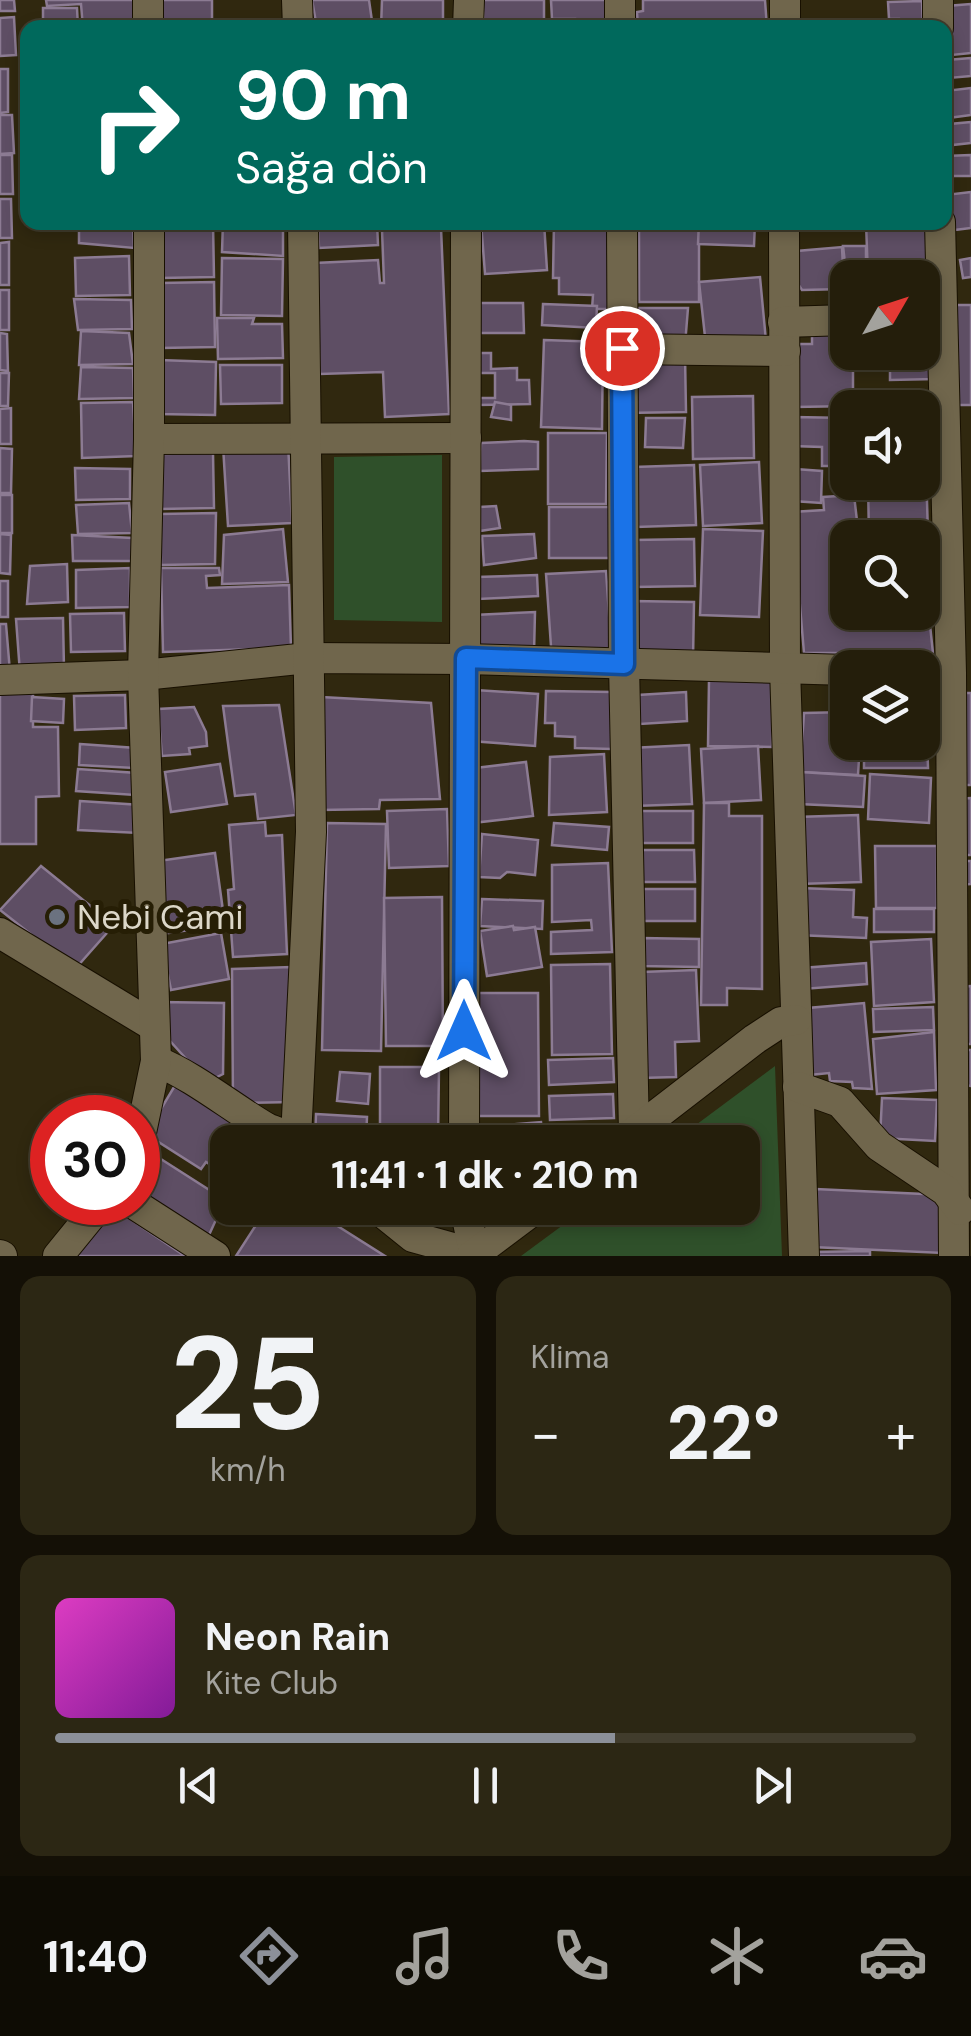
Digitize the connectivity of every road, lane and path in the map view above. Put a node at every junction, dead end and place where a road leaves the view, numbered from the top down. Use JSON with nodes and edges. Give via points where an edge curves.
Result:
{"nodes":[{"id":1,"x":148,"y":230,"type":"edge"},
{"id":2,"x":303,"y":230,"type":"edge"},
{"id":3,"x":466,"y":230,"type":"edge"},
{"id":4,"x":622,"y":230,"type":"edge"},
{"id":5,"x":784,"y":230,"type":"edge"},
{"id":6,"x":939,"y":230,"type":"edge"},
{"id":7,"x":937,"y":260,"type":"edge"},
{"id":8,"x":830,"y":324,"type":"edge"},
{"id":9,"x":784,"y":336,"type":"junction"},
{"id":10,"x":622,"y":348,"type":"junction"},
{"id":11,"x":940,"y":357,"type":"edge"},
{"id":12,"x":466,"y":438,"type":"junction"},
{"id":13,"x":149,"y":439,"type":"junction"},
{"id":14,"x":308,"y":440,"type":"junction"},
{"id":15,"x":958,"y":444,"type":"edge"},
{"id":16,"x":308,"y":658,"type":"junction"},
{"id":17,"x":466,"y":658,"type":"junction"},
{"id":18,"x":624,"y":664,"type":"junction"},
{"id":19,"x":785,"y":668,"type":"junction"},
{"id":20,"x":830,"y":669,"type":"edge"},
{"id":21,"x":948,"y":672,"type":"edge"},
{"id":22,"x":143,"y":675,"type":"junction"},
{"id":23,"x":0,"y":680,"type":"edge"},
{"id":24,"x":0,"y":933,"type":"edge"},
{"id":25,"x":796,"y":1020,"type":"junction"},
{"id":26,"x":152,"y":1025,"type":"junction"},
{"id":27,"x":156,"y":1061,"type":"junction"},
{"id":28,"x":798,"y":1087,"type":"junction"},
{"id":29,"x":149,"y":1095,"type":"edge"},
{"id":30,"x":261,"y":1125,"type":"edge"},
{"id":31,"x":300,"y":1125,"type":"edge"},
{"id":32,"x":464,"y":1125,"type":"edge"},
{"id":33,"x":628,"y":1125,"type":"edge"},
{"id":34,"x":645,"y":1125,"type":"edge"},
{"id":35,"x":962,"y":1212,"type":"edge"},
{"id":36,"x":160,"y":1220,"type":"edge"},
{"id":37,"x":83,"y":1225,"type":"edge"},
{"id":38,"x":398,"y":1225,"type":"edge"},
{"id":39,"x":468,"y":1225,"type":"edge"},
{"id":40,"x":514,"y":1225,"type":"edge"},
{"id":41,"x":474,"y":1255,"type":"edge"},
{"id":42,"x":58,"y":1256,"type":"edge"},
{"id":43,"x":215,"y":1256,"type":"edge"},
{"id":44,"x":804,"y":1256,"type":"edge"},
{"id":45,"x":954,"y":1256,"type":"edge"}],
"edges":[{"from":1,"to":13,"type":"street"},
{"from":2,"to":14,"type":"street"},
{"from":3,"to":12,"type":"street"},
{"from":4,"to":10,"type":"street"},
{"from":5,"to":9,"type":"street"},
{"from":6,"to":7,"type":"street"},
{"from":8,"to":9,"type":"street"},
{"from":9,"to":10,"type":"street"},
{"from":9,"to":19,"type":"street"},
{"from":10,"to":18,"type":"street"},
{"from":11,"to":15,"type":"street"},
{"from":12,"to":14,"type":"street"},
{"from":12,"to":17,"type":"street"},
{"from":13,"to":14,"type":"street"},
{"from":13,"to":22,"type":"street"},
{"from":14,"to":16,"type":"street"},
{"from":15,"to":21,"type":"street"},
{"from":16,"to":17,"type":"street"},
{"from":16,"to":22,"type":"street"},
{"from":16,"to":31,"type":"street","via":[[311,832]]},
{"from":17,"to":18,"type":"street"},
{"from":17,"to":32,"type":"street"},
{"from":18,"to":19,"type":"street"},
{"from":18,"to":33,"type":"street"},
{"from":19,"to":20,"type":"street"},
{"from":19,"to":25,"type":"street"},
{"from":21,"to":35,"type":"street"},
{"from":22,"to":23,"type":"street"},
{"from":22,"to":26,"type":"street"},
{"from":24,"to":26,"type":"street"},
{"from":25,"to":28,"type":"street"},
{"from":25,"to":34,"type":"street","via":[[755,1039]]},
{"from":26,"to":27,"type":"street"},
{"from":27,"to":29,"type":"street"},
{"from":27,"to":30,"type":"street"},
{"from":28,"to":35,"type":"street","via":[[840,1102],[879,1146],[946,1191]]},
{"from":28,"to":44,"type":"street"},
{"from":35,"to":45,"type":"street"},
{"from":36,"to":43,"type":"street"},
{"from":37,"to":42,"type":"street"},
{"from":38,"to":41,"type":"street","via":[[413,1237]]},
{"from":39,"to":41,"type":"street"},
{"from":40,"to":41,"type":"street"}]}
